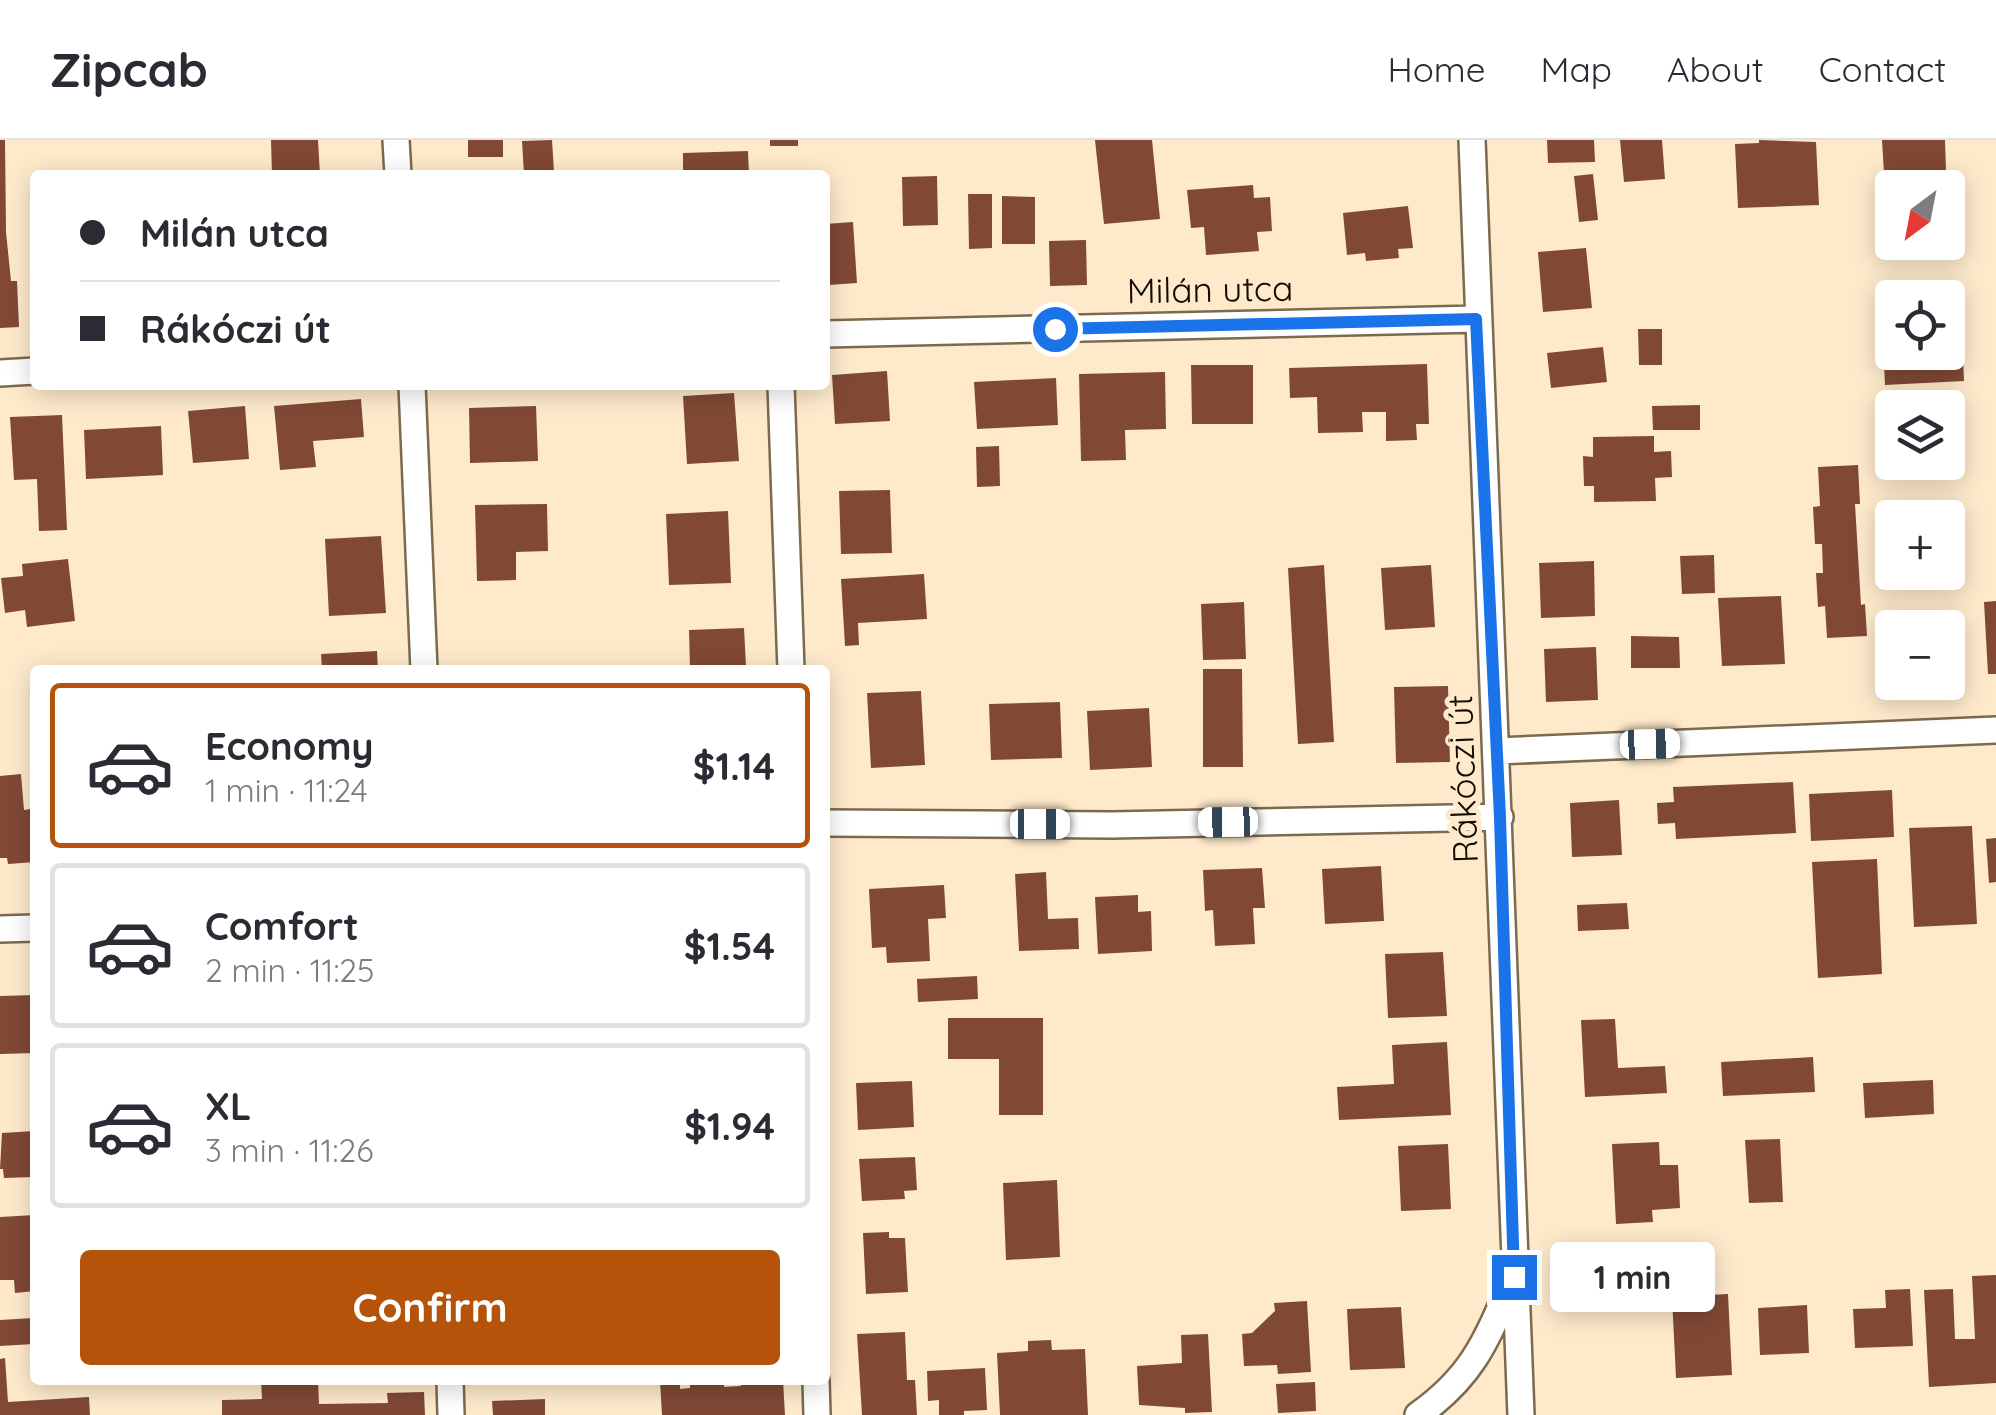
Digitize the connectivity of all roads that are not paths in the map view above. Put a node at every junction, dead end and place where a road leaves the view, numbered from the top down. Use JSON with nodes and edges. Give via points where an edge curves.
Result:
{"nodes":[{"id":1,"x":396,"y":140,"type":"edge"},
{"id":2,"x":1472,"y":140,"type":"edge"},
{"id":3,"x":398,"y":170,"type":"edge"},
{"id":4,"x":1476,"y":319,"type":"junction"},
{"id":5,"x":830,"y":334,"type":"edge"},
{"id":6,"x":30,"y":371,"type":"edge"},
{"id":7,"x":0,"y":373,"type":"edge"},
{"id":8,"x":412,"y":390,"type":"edge"},
{"id":9,"x":782,"y":390,"type":"edge"},
{"id":10,"x":424,"y":665,"type":"edge"},
{"id":11,"x":791,"y":665,"type":"edge"},
{"id":12,"x":1996,"y":730,"type":"edge"},
{"id":13,"x":1497,"y":751,"type":"junction"},
{"id":14,"x":1500,"y":817,"type":"junction"},
{"id":15,"x":830,"y":823,"type":"edge"},
{"id":16,"x":30,"y":928,"type":"edge"},
{"id":17,"x":0,"y":929,"type":"edge"},
{"id":18,"x":1514,"y":1277,"type":"junction"},
{"id":19,"x":450,"y":1385,"type":"edge"},
{"id":20,"x":816,"y":1385,"type":"edge"},
{"id":21,"x":452,"y":1415,"type":"edge"},
{"id":22,"x":817,"y":1415,"type":"edge"},
{"id":23,"x":1418,"y":1415,"type":"edge"},
{"id":24,"x":1521,"y":1415,"type":"edge"}],
"edges":[{"from":1,"to":3,"type":"street"},
{"from":2,"to":4,"type":"street","name":"Rákóczi út"},
{"from":4,"to":5,"type":"street","name":"Milán utca"},
{"from":4,"to":13,"type":"street","name":"Rákóczi út"},
{"from":6,"to":7,"type":"street"},
{"from":8,"to":10,"type":"street"},
{"from":9,"to":11,"type":"street"},
{"from":12,"to":13,"type":"street"},
{"from":13,"to":14,"type":"street","name":"Rákóczi út"},
{"from":14,"to":15,"type":"street"},
{"from":14,"to":18,"type":"street","name":"Rákóczi út"},
{"from":16,"to":17,"type":"street"},
{"from":18,"to":23,"type":"street","via":[[1470,1368]]},
{"from":18,"to":24,"type":"street","name":"Rákóczi út"},
{"from":19,"to":21,"type":"street"},
{"from":20,"to":22,"type":"street"}]}
